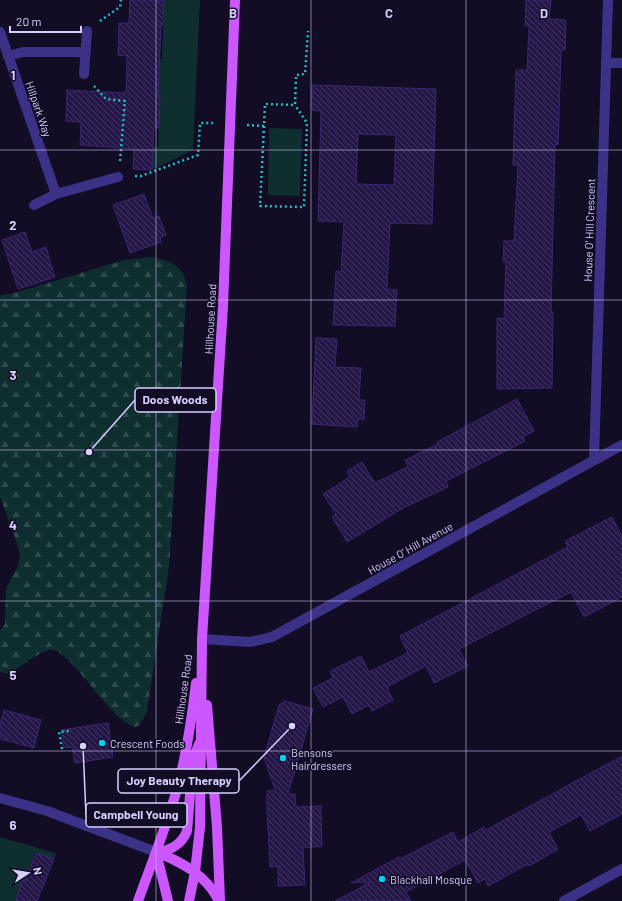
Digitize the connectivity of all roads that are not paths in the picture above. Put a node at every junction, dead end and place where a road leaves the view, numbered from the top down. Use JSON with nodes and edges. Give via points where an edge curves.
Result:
{"nodes":[{"id":1,"x":235,"y":0,"type":"edge"},
{"id":2,"x":608,"y":0,"type":"edge"},
{"id":3,"x":87,"y":31,"type":"road end"},
{"id":4,"x":0,"y":32,"type":"edge"},
{"id":5,"x":86,"y":52,"type":"junction"},
{"id":6,"x":8,"y":56,"type":"junction"},
{"id":7,"x":607,"y":63,"type":"junction"},
{"id":8,"x":622,"y":63,"type":"edge"},
{"id":9,"x":84,"y":74,"type":"road end"},
{"id":10,"x":118,"y":177,"type":"road end"},
{"id":11,"x":56,"y":194,"type":"junction"},
{"id":12,"x":34,"y":205,"type":"dead end"},
{"id":13,"x":622,"y":444,"type":"edge"},
{"id":14,"x":594,"y":460,"type":"junction"},
{"id":15,"x":202,"y":640,"type":"junction"},
{"id":16,"x":201,"y":738,"type":"junction"},
{"id":17,"x":0,"y":798,"type":"edge"},
{"id":18,"x":156,"y":852,"type":"junction"},
{"id":19,"x":622,"y":869,"type":"edge"},
{"id":20,"x":195,"y":872,"type":"junction"},
{"id":21,"x":138,"y":901,"type":"edge"},
{"id":22,"x":168,"y":901,"type":"edge"},
{"id":23,"x":189,"y":901,"type":"edge"},
{"id":24,"x":220,"y":901,"type":"edge"},
{"id":25,"x":564,"y":901,"type":"edge"}],
"edges":[{"from":1,"to":15,"type":"main road","name":"Hillhouse Road","via":[[223,306]]},
{"from":2,"to":7,"type":"street","name":"House O' Hill Crescent"},
{"from":3,"to":5,"type":"street"},
{"from":4,"to":6,"type":"street","name":"Hillpark Way"},
{"from":5,"to":6,"type":"street","via":[[23,52]]},
{"from":5,"to":9,"type":"street"},
{"from":6,"to":11,"type":"street","name":"Hillpark Way"},
{"from":7,"to":8,"type":"street"},
{"from":7,"to":14,"type":"street","name":"House O' Hill Crescent"},
{"from":10,"to":11,"type":"street"},
{"from":11,"to":12,"type":"street"},
{"from":13,"to":14,"type":"street","name":"House O' Hill Avenue"},
{"from":14,"to":15,"type":"street","name":"House O' Hill Avenue","via":[[272,637],[250,642]]},
{"from":15,"to":16,"type":"main road","name":"Hillhouse Road"},
{"from":15,"to":18,"type":"main road","name":"Hillhouse Road","via":[[183,764]]},
{"from":15,"to":24,"type":"main road","via":[[217,827]]},
{"from":16,"to":18,"type":"main road","via":[[193,760],[187,831],[174,847]]},
{"from":16,"to":20,"type":"main road","name":"Hillhouse Road","via":[[200,827]]},
{"from":17,"to":18,"type":"street","via":[[53,813]]},
{"from":18,"to":20,"type":"main road"},
{"from":18,"to":21,"type":"main road","name":"Hillhouse Road"},
{"from":18,"to":22,"type":"main road"},
{"from":19,"to":25,"type":"street"},
{"from":20,"to":23,"type":"main road","name":"Hillhouse Road"},
{"from":20,"to":24,"type":"main road","via":[[210,886]]}]}
